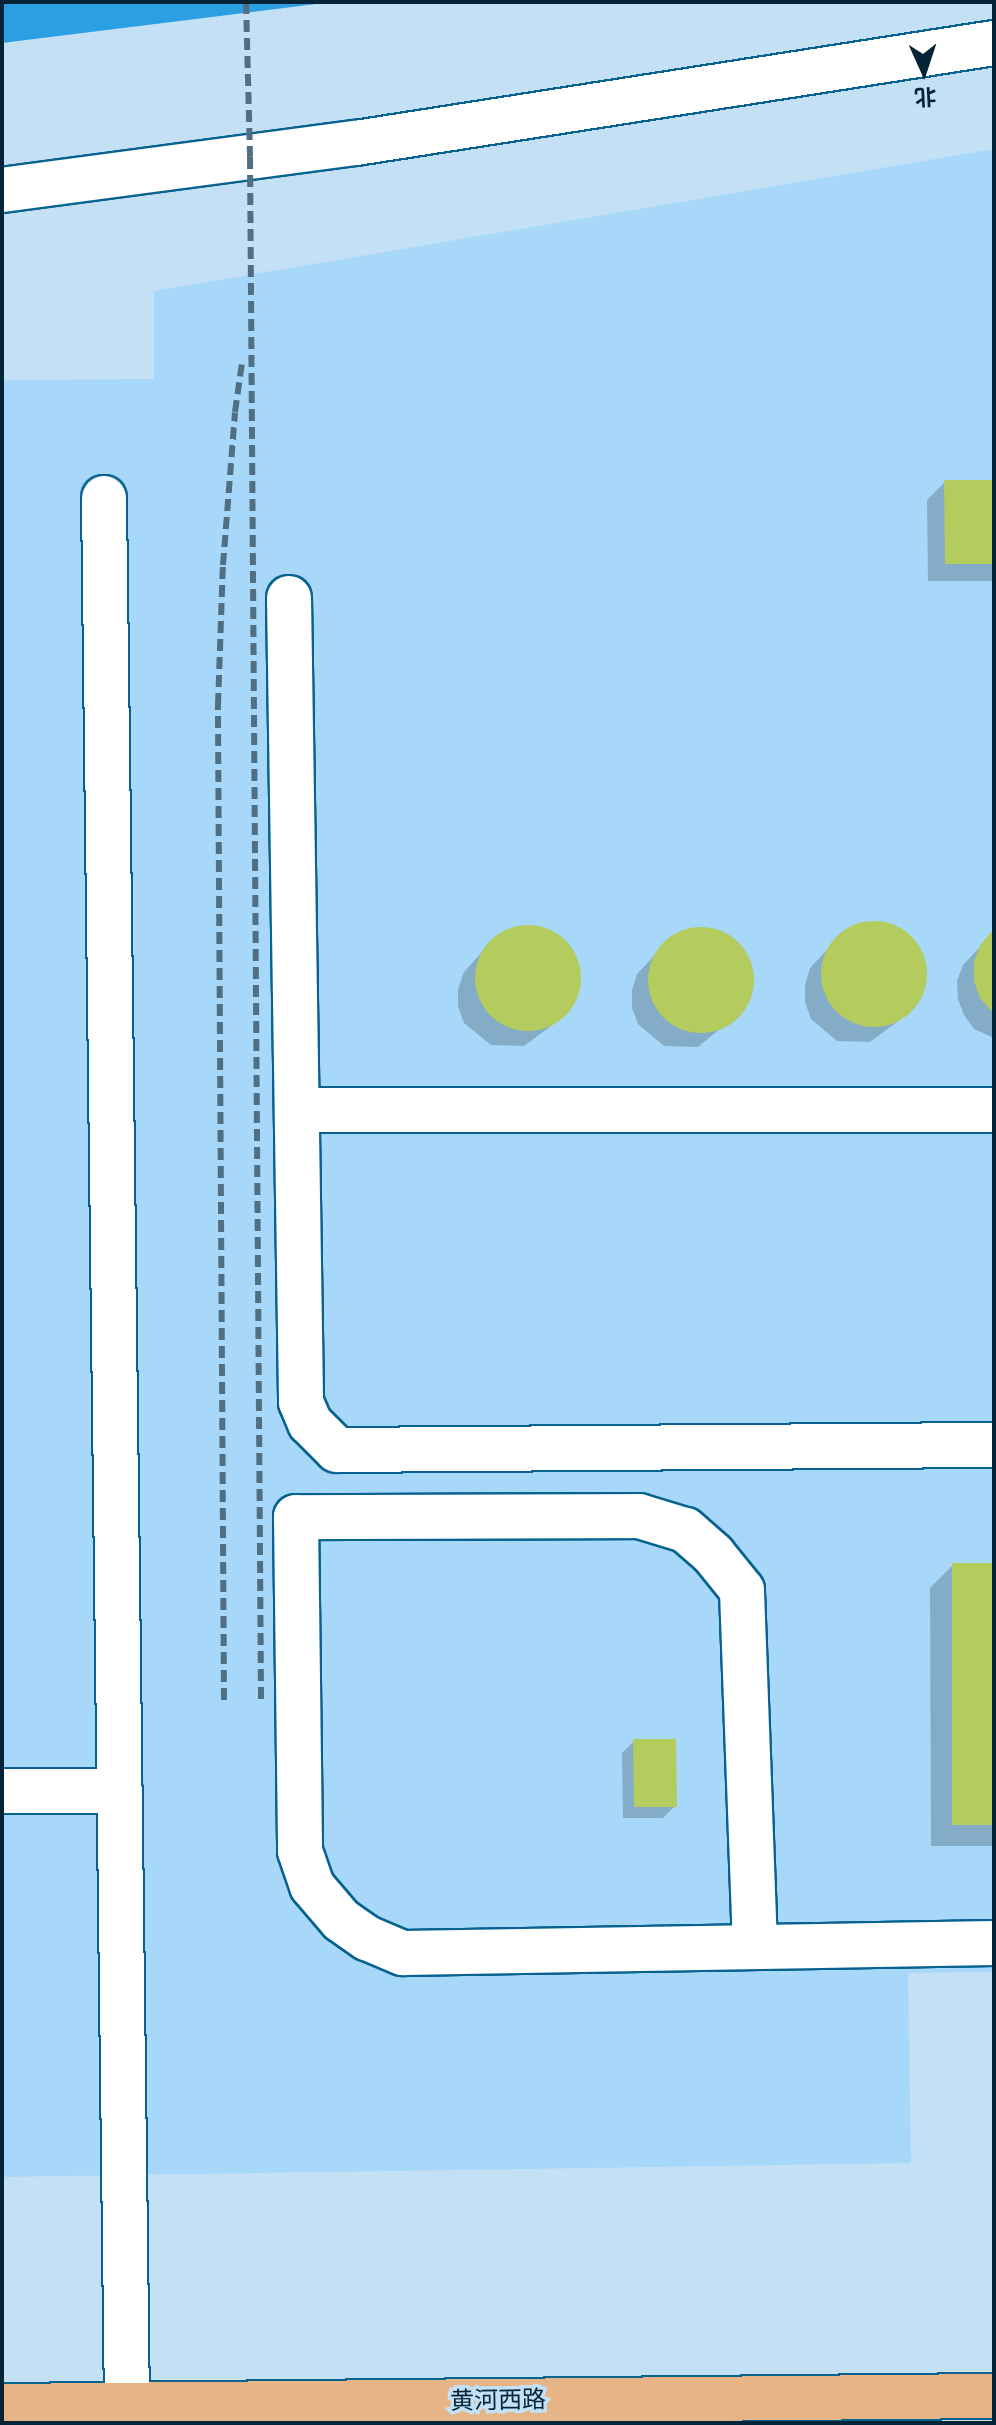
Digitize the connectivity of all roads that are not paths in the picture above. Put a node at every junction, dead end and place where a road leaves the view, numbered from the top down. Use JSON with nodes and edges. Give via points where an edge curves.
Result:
{"nodes":[{"id":1,"x":994,"y":43,"type":"edge"},
{"id":2,"x":2,"y":190,"type":"edge"},
{"id":3,"x":104,"y":498,"type":"dead end"},
{"id":4,"x":289,"y":598,"type":"dead end"},
{"id":5,"x":297,"y":1110,"type":"junction"},
{"id":6,"x":994,"y":1110,"type":"edge"},
{"id":7,"x":994,"y":1445,"type":"edge"},
{"id":8,"x":2,"y":1791,"type":"edge"},
{"id":9,"x":120,"y":1791,"type":"junction"},
{"id":10,"x":994,"y":1943,"type":"edge"},
{"id":11,"x":755,"y":1946,"type":"junction"},
{"id":12,"x":994,"y":2396,"type":"edge"},
{"id":13,"x":127,"y":2405,"type":"junction"},
{"id":14,"x":2,"y":2406,"type":"edge"}],
"edges":[{"from":1,"to":2,"type":"street","via":[[356,143]]},
{"from":3,"to":9,"type":"street"},
{"from":4,"to":5,"type":"street"},
{"from":5,"to":6,"type":"street"},
{"from":5,"to":7,"type":"street","via":[[301,1402],[310,1423],[337,1450]]},
{"from":8,"to":9,"type":"street"},
{"from":9,"to":13,"type":"street"},
{"from":10,"to":11,"type":"street"},
{"from":11,"to":11,"type":"street","via":[[742,1590],[713,1554],[685,1530],[639,1516],[296,1517],[300,1851],[312,1886],[341,1920],[403,1953]]},
{"from":12,"to":13,"type":"main road","name":"黄河西路"},
{"from":13,"to":14,"type":"main road","name":"黄河西路"}]}
